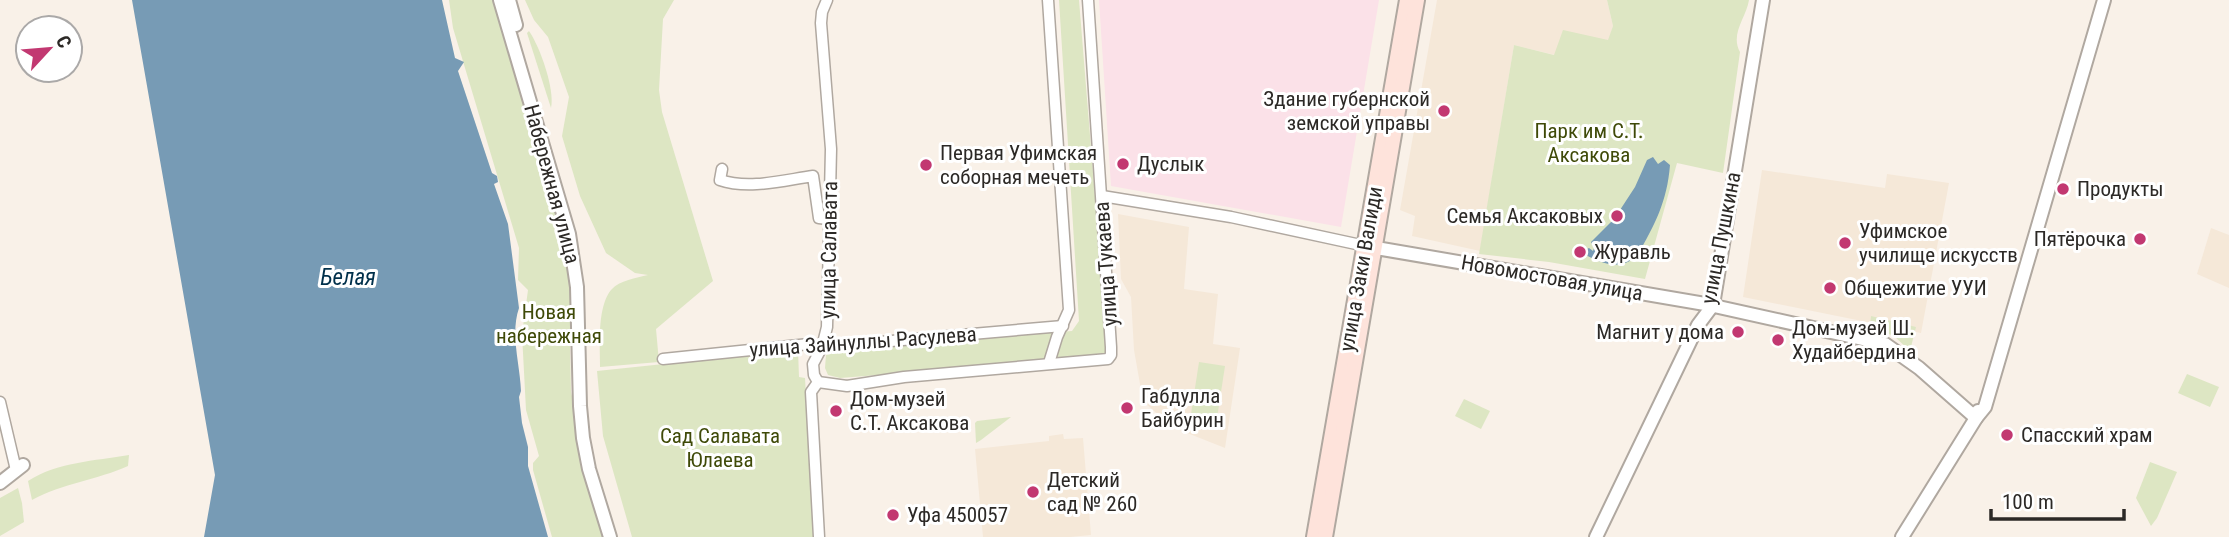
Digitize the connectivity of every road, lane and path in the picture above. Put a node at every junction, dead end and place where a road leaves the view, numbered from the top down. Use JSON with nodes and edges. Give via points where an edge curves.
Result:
{"nodes":[{"id":1,"x":500,"y":0,"type":"edge"},
{"id":2,"x":509,"y":0,"type":"edge"},
{"id":3,"x":827,"y":0,"type":"edge"},
{"id":4,"x":1048,"y":0,"type":"edge"},
{"id":5,"x":1407,"y":0,"type":"edge"},
{"id":6,"x":1417,"y":0,"type":"edge"},
{"id":7,"x":1763,"y":0,"type":"edge"},
{"id":8,"x":2098,"y":0,"type":"edge"},
{"id":9,"x":2104,"y":0,"type":"edge"},
{"id":10,"x":1088,"y":3,"type":"edge"},
{"id":11,"x":722,"y":169,"type":"dead end"},
{"id":12,"x":1102,"y":197,"type":"junction"},
{"id":13,"x":828,"y":219,"type":"junction"},
{"id":14,"x":1370,"y":247,"type":"junction"},
{"id":15,"x":1713,"y":305,"type":"junction"},
{"id":16,"x":1063,"y":326,"type":"junction"},
{"id":17,"x":822,"y":346,"type":"junction"},
{"id":18,"x":663,"y":359,"type":"dead end"},
{"id":19,"x":1108,"y":359,"type":"joint"},
{"id":20,"x":1049,"y":363,"type":"junction"},
{"id":21,"x":818,"y":382,"type":"junction"},
{"id":22,"x":0,"y":402,"type":"edge"},
{"id":23,"x":1976,"y":418,"type":"junction"},
{"id":24,"x":20,"y":468,"type":"joint"},
{"id":25,"x":0,"y":483,"type":"edge"},
{"id":26,"x":610,"y":537,"type":"edge"},
{"id":27,"x":618,"y":537,"type":"edge"},
{"id":28,"x":819,"y":537,"type":"edge"},
{"id":29,"x":1314,"y":537,"type":"edge"},
{"id":30,"x":1325,"y":537,"type":"edge"},
{"id":31,"x":1596,"y":537,"type":"edge"},
{"id":32,"x":1902,"y":537,"type":"edge"}],
"edges":[{"from":1,"to":26,"type":"street","name":"Набережная улица","via":[[569,234],[577,287],[583,438]]},
{"from":2,"to":27,"type":"street","name":"Набережная улица","via":[[580,250],[591,436]]},
{"from":3,"to":13,"type":"street","name":"улица Салавата","via":[[821,23],[831,149]]},
{"from":4,"to":16,"type":"street","name":"улица Тукаева","via":[[1069,310]]},
{"from":5,"to":14,"type":"main road","name":"улица Заки Валиди"},
{"from":6,"to":14,"type":"main road","name":"улица Заки Валиди"},
{"from":7,"to":15,"type":"street","name":"улица Пушкина"},
{"from":8,"to":23,"type":"street"},
{"from":9,"to":23,"type":"street","via":[[1985,407]]},
{"from":10,"to":12,"type":"street","name":"улица Тукаева"},
{"from":11,"to":13,"type":"street","via":[[720,180],[729,183],[761,184],[813,176],[819,218]]},
{"from":12,"to":14,"type":"street","name":"Новомостовая улица"},
{"from":12,"to":19,"type":"street","name":"улица Тукаева"},
{"from":13,"to":17,"type":"street","name":"улица Салавата","via":[[828,316]]},
{"from":14,"to":15,"type":"street","name":"Новомостовая улица"},
{"from":14,"to":29,"type":"main road","name":"улица Заки Валиди"},
{"from":14,"to":30,"type":"main road","name":"улица Заки Валиди"},
{"from":15,"to":23,"type":"street","name":"Новомостовая улица","via":[[1885,344]]},
{"from":15,"to":31,"type":"street","name":"улица Пушкина","via":[[1698,326]]},
{"from":16,"to":17,"type":"street","name":"улица Зайнуллы Расулева"},
{"from":16,"to":20,"type":"street","name":"улица Тукаева"},
{"from":17,"to":18,"type":"street","name":"улица Зайнуллы Расулева"},
{"from":17,"to":21,"type":"street","name":"улица Салавата","via":[[813,364]]},
{"from":19,"to":20,"type":"street","name":"улица Зайнуллы Расулева"},
{"from":20,"to":21,"type":"street","name":"улица Зайнуллы Расулева","via":[[847,386]]},
{"from":21,"to":28,"type":"street","name":"улица Салавата","via":[[811,392]]},
{"from":22,"to":24,"type":"street"},
{"from":23,"to":32,"type":"street"},
{"from":24,"to":25,"type":"street"}]}
